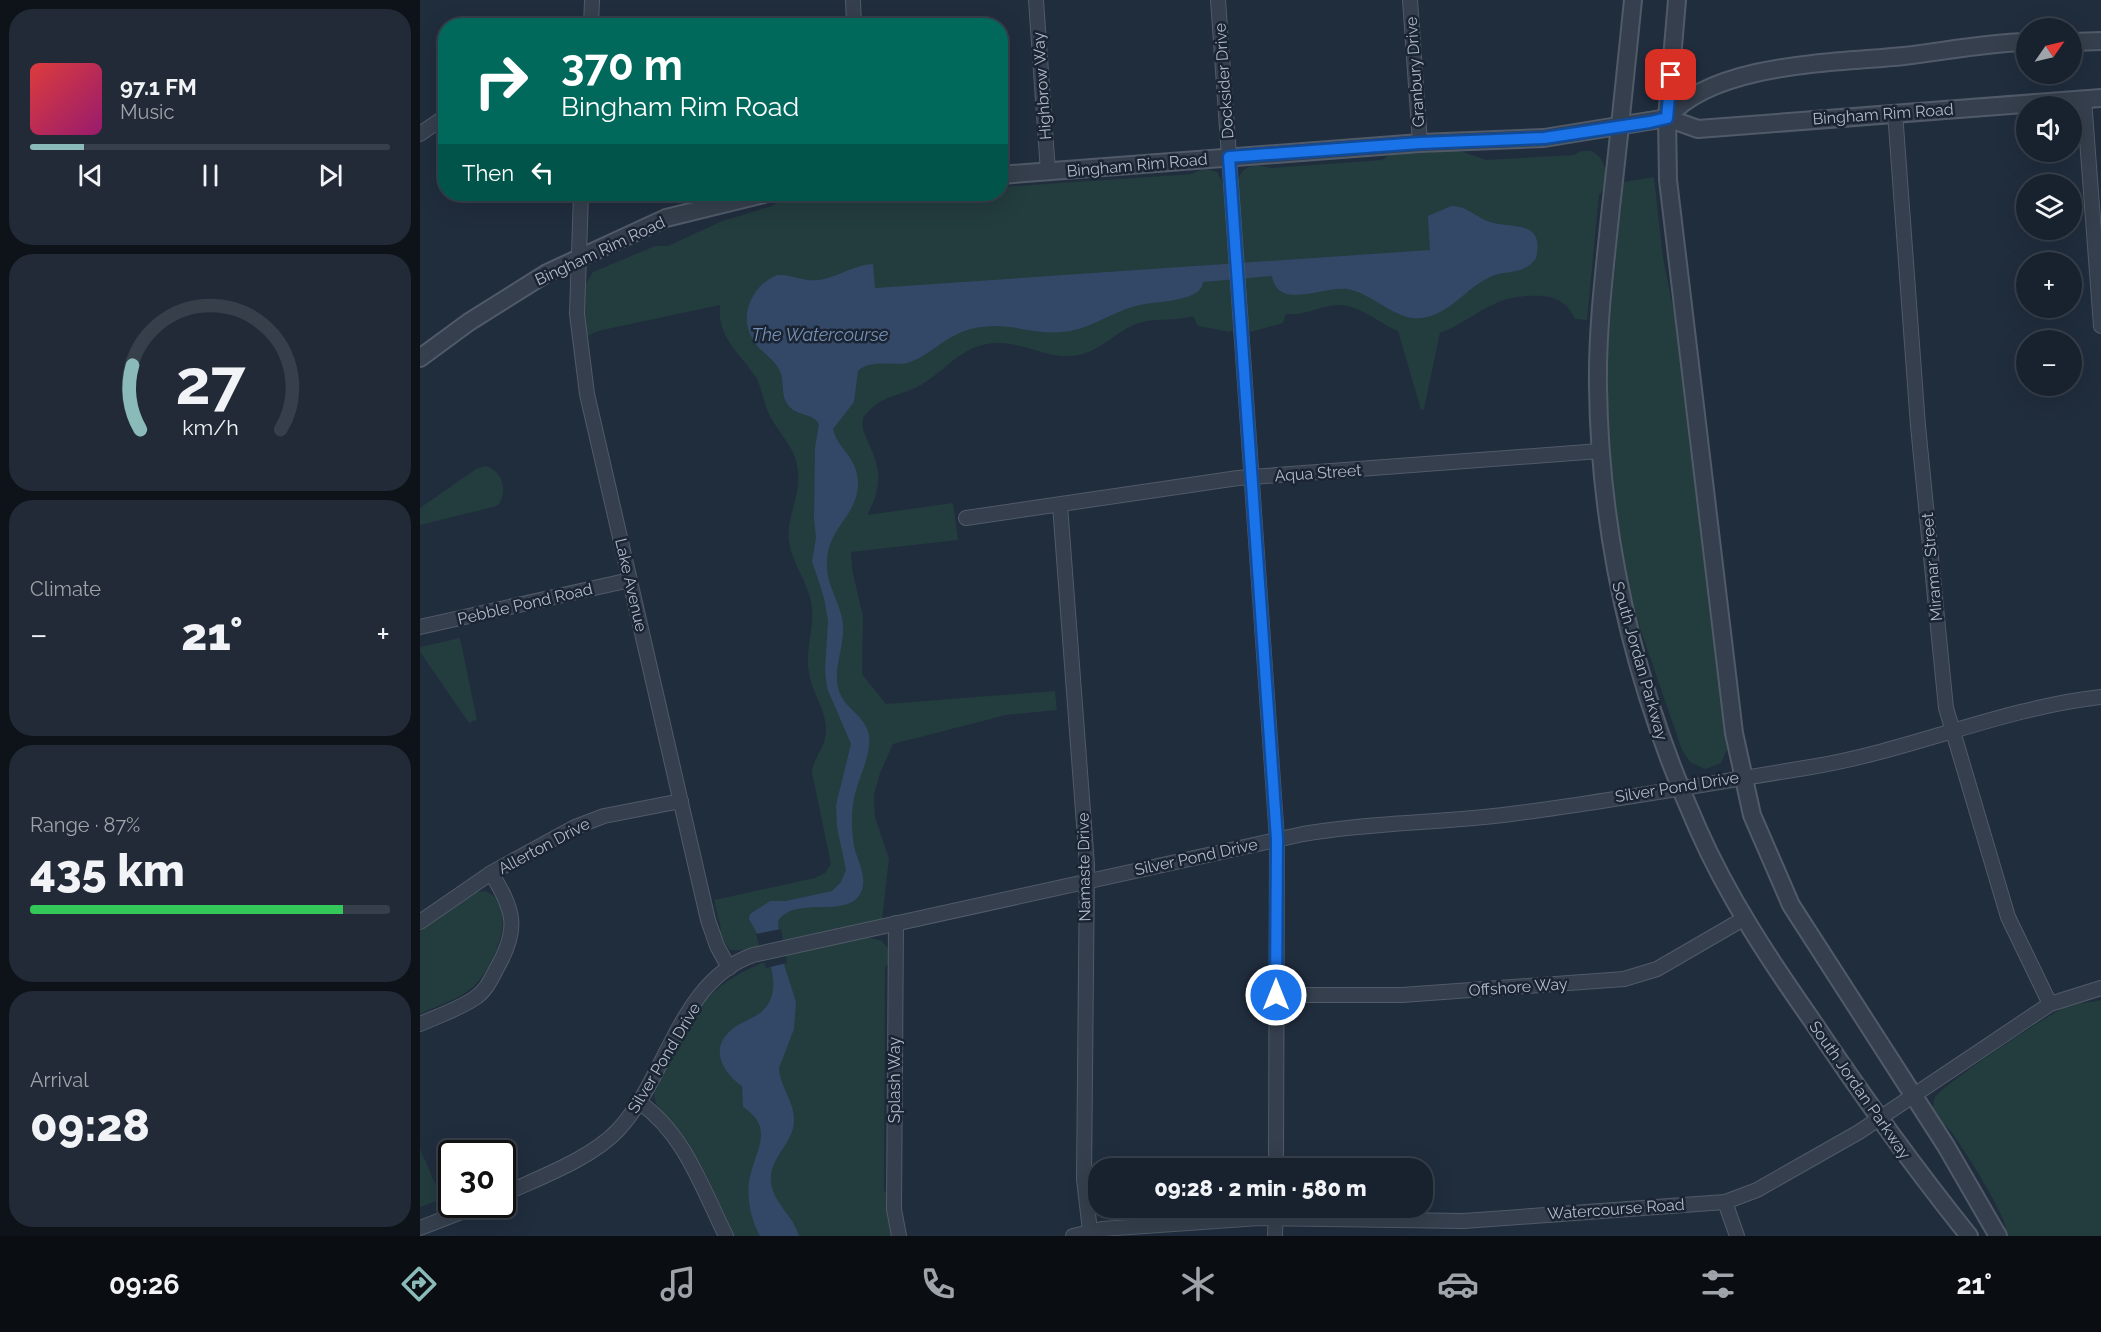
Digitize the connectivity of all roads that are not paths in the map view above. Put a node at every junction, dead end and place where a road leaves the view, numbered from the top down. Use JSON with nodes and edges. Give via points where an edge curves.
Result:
{"nodes":[{"id":1,"x":592,"y":0,"type":"edge"},
{"id":2,"x":853,"y":0,"type":"edge"},
{"id":3,"x":1036,"y":0,"type":"edge"},
{"id":4,"x":1218,"y":0,"type":"edge"},
{"id":5,"x":1410,"y":0,"type":"edge"},
{"id":6,"x":1633,"y":0,"type":"edge"},
{"id":7,"x":1677,"y":0,"type":"edge"},
{"id":8,"x":591,"y":18,"type":"edge"},
{"id":9,"x":854,"y":18,"type":"edge"},
{"id":10,"x":2101,"y":41,"type":"edge"},
{"id":11,"x":2016,"y":42,"type":"edge"},
{"id":12,"x":2082,"y":42,"type":"edge"},
{"id":13,"x":2093,"y":98,"type":"edge"},
{"id":14,"x":1895,"y":112,"type":"junction"},
{"id":15,"x":1667,"y":118,"type":"junction"},
{"id":16,"x":438,"y":122,"type":"edge"},
{"id":17,"x":1620,"y":127,"type":"junction"},
{"id":18,"x":420,"y":134,"type":"edge"},
{"id":19,"x":1420,"y":143,"type":"junction"},
{"id":20,"x":1229,"y":157,"type":"junction"},
{"id":21,"x":1048,"y":172,"type":"junction"},
{"id":22,"x":1008,"y":174,"type":"edge"},
{"id":23,"x":581,"y":201,"type":"edge"},
{"id":24,"x":735,"y":201,"type":"edge"},
{"id":25,"x":578,"y":259,"type":"junction"},
{"id":26,"x":2101,"y":326,"type":"edge"},
{"id":27,"x":420,"y":358,"type":"edge"},
{"id":28,"x":1600,"y":451,"type":"junction"},
{"id":29,"x":1252,"y":477,"type":"junction"},
{"id":30,"x":1060,"y":504,"type":"junction"},
{"id":31,"x":966,"y":518,"type":"dead end"},
{"id":32,"x":630,"y":580,"type":"junction"},
{"id":33,"x":420,"y":627,"type":"edge"},
{"id":34,"x":2101,"y":697,"type":"edge"},
{"id":35,"x":1953,"y":731,"type":"junction"},
{"id":36,"x":1742,"y":777,"type":"junction"},
{"id":37,"x":1681,"y":787,"type":"junction"},
{"id":38,"x":681,"y":801,"type":"junction"},
{"id":39,"x":1277,"y":839,"type":"junction"},
{"id":40,"x":491,"y":873,"type":"junction"},
{"id":41,"x":1086,"y":881,"type":"junction"},
{"id":42,"x":1745,"y":918,"type":"junction"},
{"id":43,"x":420,"y":922,"type":"edge"},
{"id":44,"x":896,"y":923,"type":"junction"},
{"id":45,"x":729,"y":968,"type":"junction"},
{"id":46,"x":2101,"y":988,"type":"edge"},
{"id":47,"x":1276,"y":995,"type":"junction"},
{"id":48,"x":2050,"y":1004,"type":"junction"},
{"id":49,"x":420,"y":1024,"type":"edge"},
{"id":50,"x":1914,"y":1096,"type":"junction"},
{"id":51,"x":639,"y":1102,"type":"junction"},
{"id":52,"x":1880,"y":1119,"type":"junction"},
{"id":53,"x":1276,"y":1158,"type":"edge"},
{"id":54,"x":516,"y":1188,"type":"edge"},
{"id":55,"x":1725,"y":1202,"type":"junction"},
{"id":56,"x":446,"y":1218,"type":"edge"},
{"id":57,"x":1224,"y":1218,"type":"edge"},
{"id":58,"x":1276,"y":1218,"type":"edge"},
{"id":59,"x":1330,"y":1218,"type":"edge"},
{"id":60,"x":420,"y":1228,"type":"edge"},
{"id":61,"x":1448,"y":1229,"type":"edge"},
{"id":62,"x":1090,"y":1231,"type":"junction"},
{"id":63,"x":726,"y":1236,"type":"edge"},
{"id":64,"x":899,"y":1236,"type":"edge"},
{"id":65,"x":1073,"y":1236,"type":"edge"},
{"id":66,"x":1275,"y":1236,"type":"edge"},
{"id":67,"x":1737,"y":1236,"type":"edge"},
{"id":68,"x":1969,"y":1236,"type":"edge"},
{"id":69,"x":1998,"y":1236,"type":"edge"}],
"edges":[{"from":1,"to":8,"type":"street"},
{"from":2,"to":9,"type":"street"},
{"from":3,"to":21,"type":"street","name":"Highbrow Way"},
{"from":4,"to":20,"type":"street","name":"Docksider Drive"},
{"from":5,"to":19,"type":"street","name":"Granbury Drive"},
{"from":6,"to":17,"type":"street","name":"South Jordan Parkway"},
{"from":7,"to":15,"type":"street"},
{"from":10,"to":12,"type":"street"},
{"from":11,"to":15,"type":"street","name":"Bingham Rim Road","via":[[1766,70],[1696,95]]},
{"from":13,"to":14,"type":"street","name":"Bingham Rim Road"},
{"from":13,"to":26,"type":"street"},
{"from":14,"to":15,"type":"street","name":"Bingham Rim Road","via":[[1698,129]]},
{"from":14,"to":35,"type":"street","name":"Miramar Street","via":[[1920,448],[1944,694]]},
{"from":15,"to":17,"type":"street","name":"Bingham Rim Road"},
{"from":15,"to":36,"type":"street","via":[[1668,180]]},
{"from":16,"to":18,"type":"street"},
{"from":17,"to":19,"type":"street","name":"Bingham Rim Road","via":[[1544,138]]},
{"from":17,"to":28,"type":"street","name":"South Jordan Parkway","via":[[1600,318]]},
{"from":19,"to":20,"type":"street","name":"Bingham Rim Road"},
{"from":20,"to":21,"type":"street","name":"Bingham Rim Road"},
{"from":20,"to":29,"type":"street","name":"Docksider Drive"},
{"from":21,"to":22,"type":"street","name":"Bingham Rim Road"},
{"from":23,"to":25,"type":"street","name":"Lake Avenue"},
{"from":24,"to":25,"type":"street","name":"Bingham Rim Road","via":[[666,218]]},
{"from":25,"to":27,"type":"street","name":"Bingham Rim Road","via":[[547,273]]},
{"from":25,"to":32,"type":"street","name":"Lake Avenue","via":[[577,314],[582,365]]},
{"from":28,"to":29,"type":"street","name":"Aqua Street"},
{"from":28,"to":37,"type":"street","name":"South Jordan Parkway","via":[[1611,551],[1626,617],[1664,747]]},
{"from":29,"to":30,"type":"street","name":"Aqua Street"},
{"from":29,"to":39,"type":"street","name":"Docksider Drive"},
{"from":30,"to":31,"type":"street","name":"Aqua Street"},
{"from":30,"to":41,"type":"street","name":"Namaste Drive"},
{"from":32,"to":33,"type":"street","name":"Pebble Pond Road"},
{"from":32,"to":38,"type":"street","name":"Lake Avenue"},
{"from":34,"to":35,"type":"street","name":"Silver Pond Drive","via":[[2050,705]]},
{"from":35,"to":36,"type":"street","name":"Silver Pond Drive","via":[[1868,756]]},
{"from":35,"to":48,"type":"street","name":"Miramar Street","via":[[2008,917]]},
{"from":36,"to":37,"type":"street","name":"Silver Pond Drive"},
{"from":36,"to":50,"type":"street","via":[[1761,838],[1791,905]]},
{"from":37,"to":39,"type":"street","name":"Silver Pond Drive","via":[[1510,814],[1364,825]]},
{"from":37,"to":42,"type":"street","name":"South Jordan Parkway","via":[[1705,845]]},
{"from":38,"to":40,"type":"street","name":"Allerton Drive","via":[[594,819]]},
{"from":38,"to":45,"type":"street","name":"Lake Avenue","via":[[712,935]]},
{"from":39,"to":41,"type":"street","name":"Silver Pond Drive"},
{"from":39,"to":47,"type":"street","name":"Docksider Drive"},
{"from":40,"to":43,"type":"street","name":"Allerton Drive"},
{"from":40,"to":49,"type":"street","via":[[503,892],[511,917],[508,948],[477,996]]},
{"from":41,"to":44,"type":"street","name":"Silver Pond Drive"},
{"from":41,"to":62,"type":"street","name":"Namaste Drive","via":[[1084,1179]]},
{"from":42,"to":47,"type":"street","name":"Offshore Way","via":[[1657,969],[1624,979],[1402,995]]},
{"from":42,"to":52,"type":"street","name":"South Jordan Parkway"},
{"from":44,"to":45,"type":"street","name":"Silver Pond Drive","via":[[753,955]]},
{"from":44,"to":64,"type":"street","name":"Splash Way","via":[[894,1209]]},
{"from":45,"to":51,"type":"street","name":"Silver Pond Drive","via":[[693,1006]]},
{"from":46,"to":48,"type":"street","name":"Watercourse Road"},
{"from":47,"to":53,"type":"street","name":"Docksider Drive"},
{"from":48,"to":50,"type":"street","name":"Watercourse Road"},
{"from":50,"to":52,"type":"street","name":"Watercourse Road"},
{"from":50,"to":69,"type":"street"},
{"from":51,"to":54,"type":"street","name":"Silver Pond Drive","via":[[617,1131],[593,1150]]},
{"from":51,"to":63,"type":"street","via":[[658,1116],[681,1146]]},
{"from":52,"to":55,"type":"street","name":"Watercourse Road","via":[[1778,1179]]},
{"from":52,"to":68,"type":"street","name":"South Jordan Parkway"},
{"from":55,"to":61,"type":"street","name":"Watercourse Road"},
{"from":55,"to":67,"type":"street"},
{"from":56,"to":60,"type":"street"},
{"from":57,"to":62,"type":"street","name":"Watercourse Road"},
{"from":58,"to":66,"type":"street"},
{"from":59,"to":61,"type":"street","name":"Watercourse Road"},
{"from":62,"to":65,"type":"street","name":"Watercourse Road"}]}
